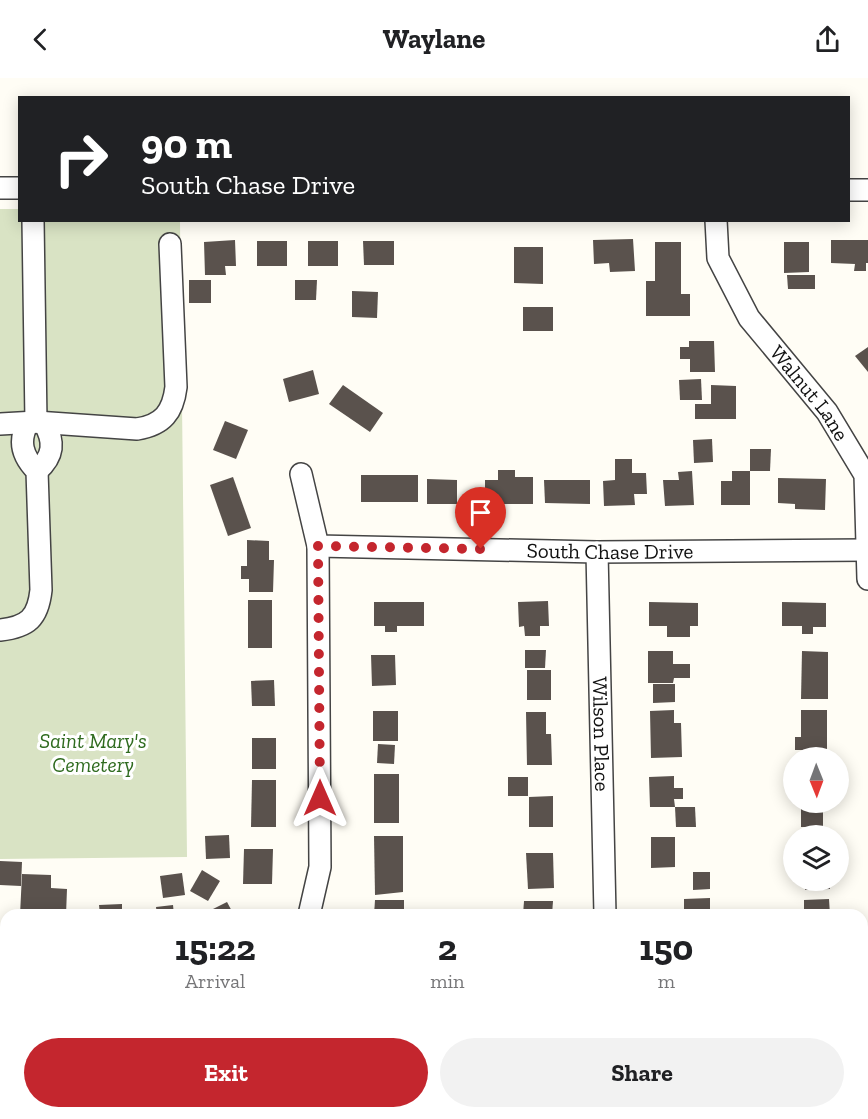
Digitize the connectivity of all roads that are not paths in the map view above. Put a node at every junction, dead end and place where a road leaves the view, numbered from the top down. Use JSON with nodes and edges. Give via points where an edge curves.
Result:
{"nodes":[{"id":1,"x":0,"y":188,"type":"edge"},
{"id":2,"x":18,"y":188,"type":"edge"},
{"id":3,"x":850,"y":190,"type":"edge"},
{"id":4,"x":868,"y":190,"type":"edge"},
{"id":5,"x":33,"y":222,"type":"edge"},
{"id":6,"x":716,"y":222,"type":"edge"},
{"id":7,"x":170,"y":244,"type":"dead end"},
{"id":8,"x":36,"y":423,"type":"junction"},
{"id":9,"x":0,"y":424,"type":"edge"},
{"id":10,"x":37,"y":471,"type":"junction"},
{"id":11,"x":301,"y":474,"type":"dead end"},
{"id":12,"x":318,"y":546,"type":"junction"},
{"id":13,"x":867,"y":550,"type":"edge"},
{"id":14,"x":597,"y":552,"type":"junction"},
{"id":15,"x":868,"y":579,"type":"edge"},
{"id":16,"x":0,"y":630,"type":"edge"},
{"id":17,"x":310,"y":909,"type":"edge"},
{"id":18,"x":605,"y":909,"type":"edge"}],
"edges":[{"from":1,"to":2,"type":"street"},
{"from":3,"to":4,"type":"street"},
{"from":5,"to":8,"type":"street"},
{"from":6,"to":13,"type":"street","name":"Walnut Lane","via":[[718,258],[749,318],[827,412],[865,475]]},
{"from":7,"to":8,"type":"street","via":[[176,387],[170,411],[151,426],[137,429]]},
{"from":8,"to":9,"type":"street"},
{"from":8,"to":10,"type":"street","via":[[52,441],[50,456]]},
{"from":8,"to":10,"type":"street","via":[[22,433],[22,447]]},
{"from":10,"to":16,"type":"street","via":[[39,605],[26,624]]},
{"from":11,"to":12,"type":"street"},
{"from":12,"to":14,"type":"street","name":"South Chase Drive"},
{"from":12,"to":17,"type":"street","via":[[320,867]]},
{"from":13,"to":14,"type":"street","name":"South Chase Drive"},
{"from":13,"to":15,"type":"street","name":"Walnut Lane"},
{"from":14,"to":18,"type":"street","name":"Wilson Place"}]}
